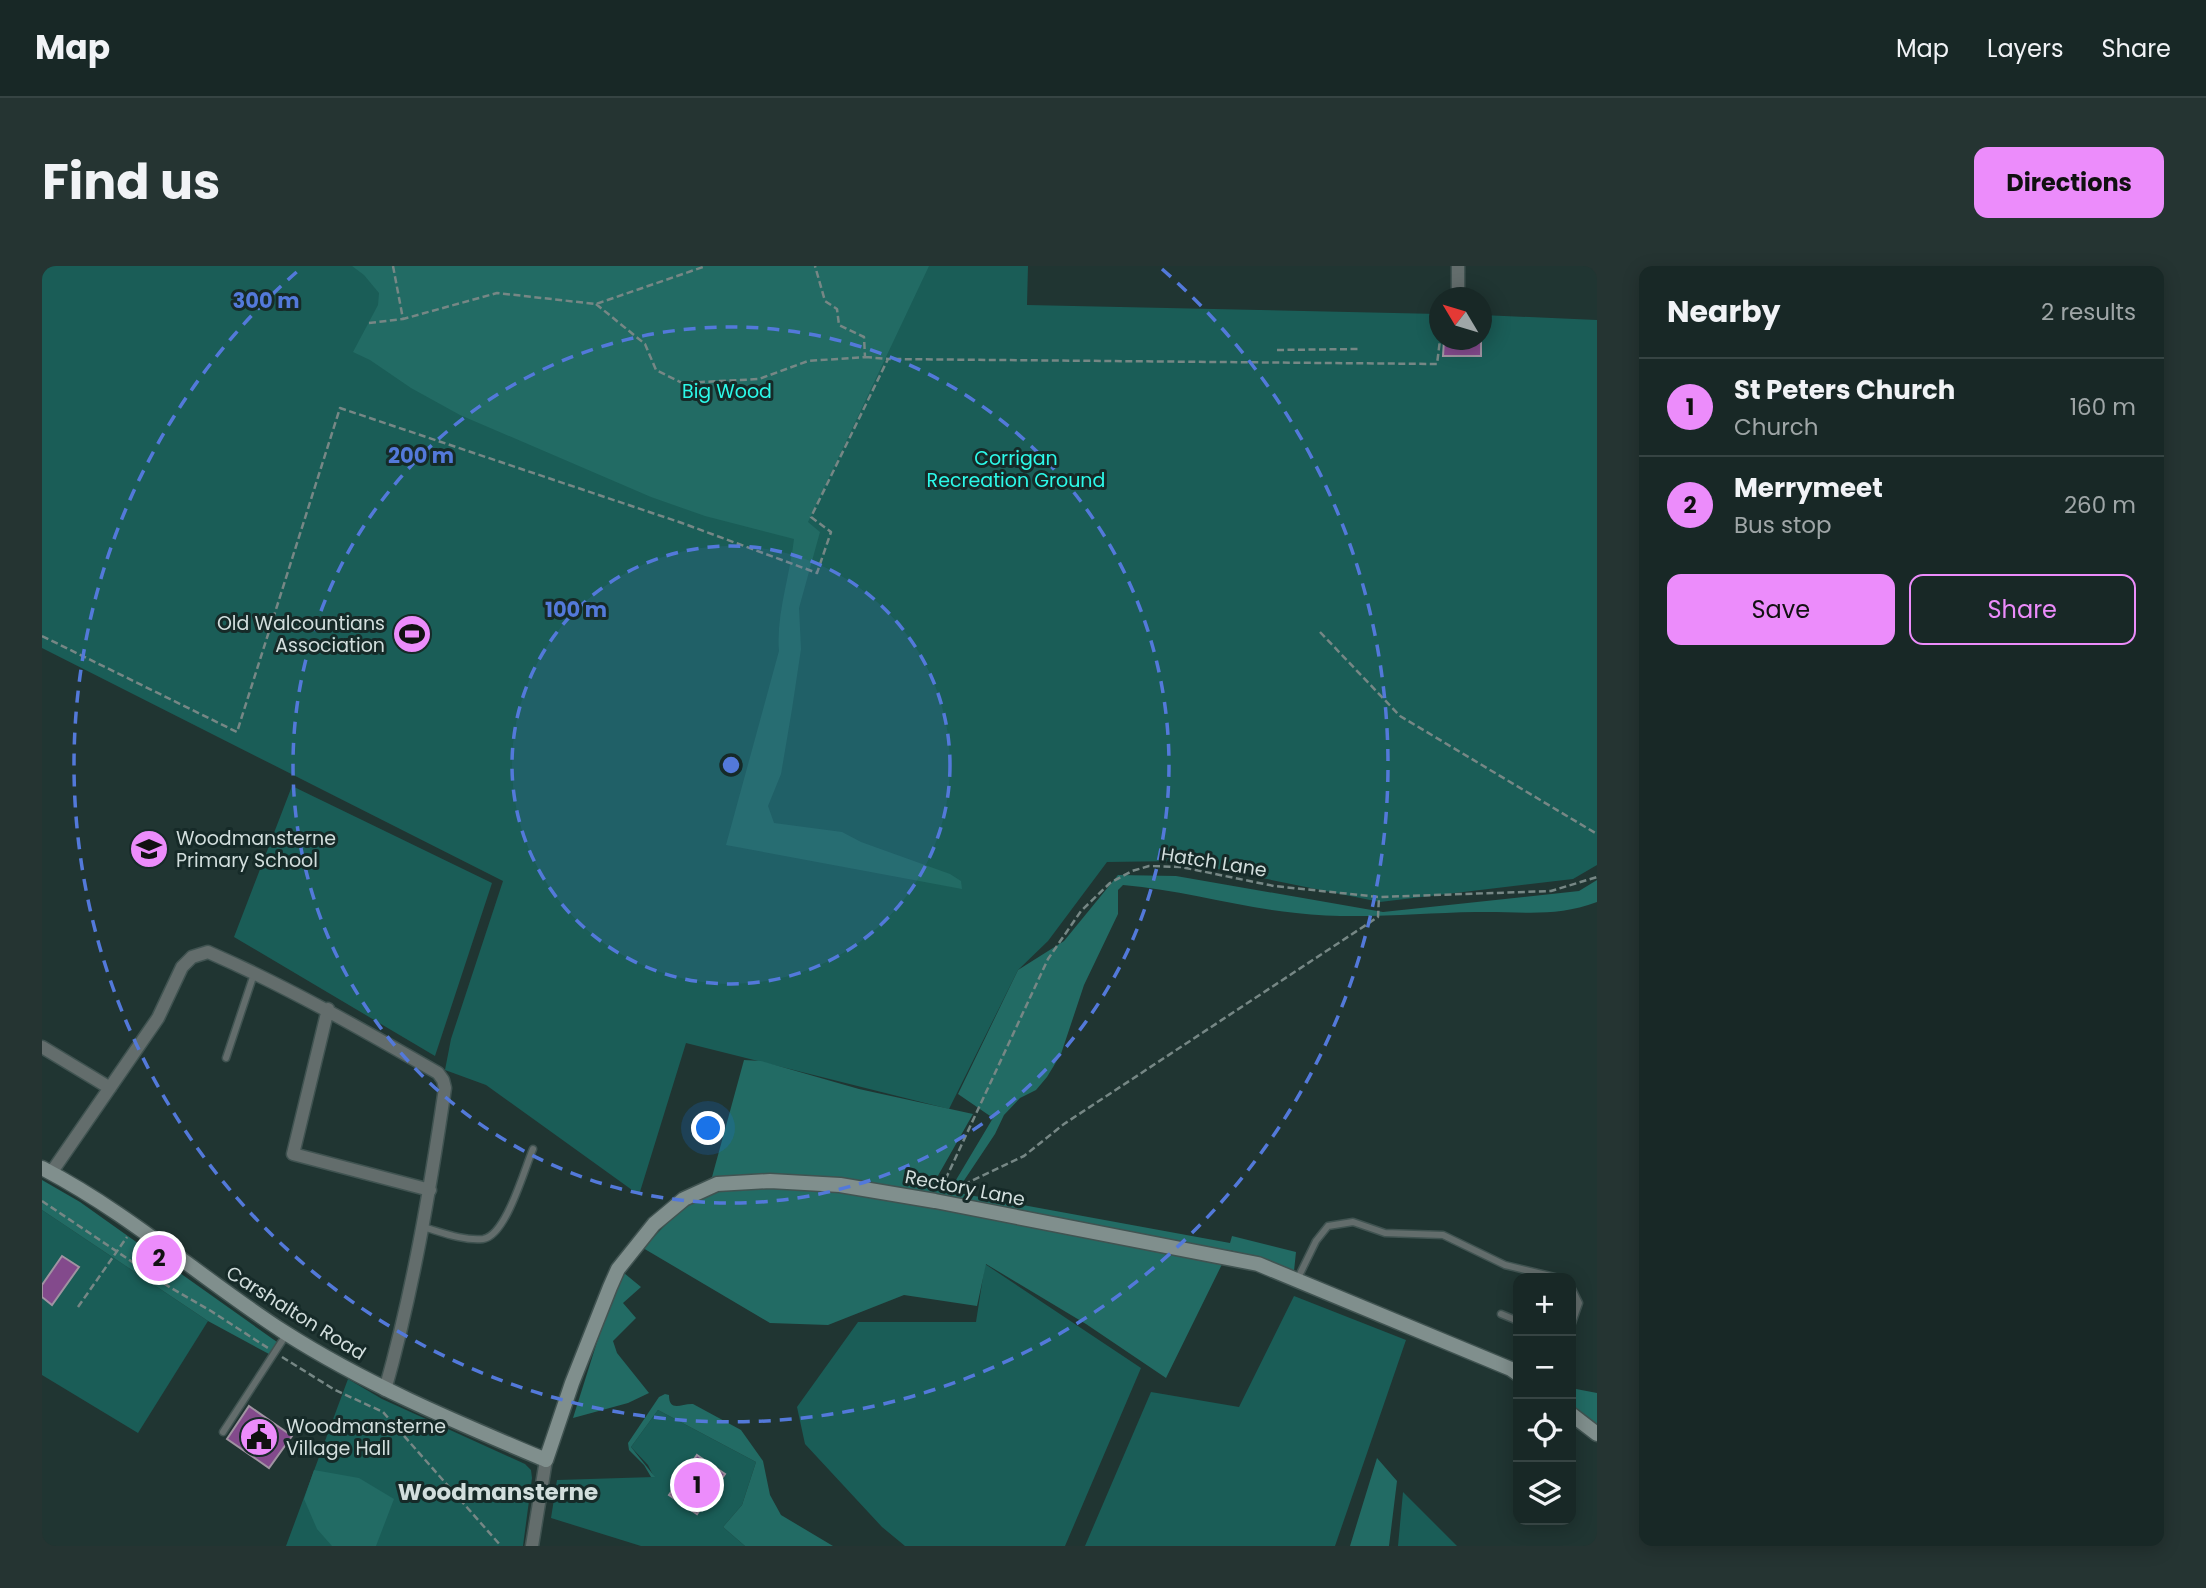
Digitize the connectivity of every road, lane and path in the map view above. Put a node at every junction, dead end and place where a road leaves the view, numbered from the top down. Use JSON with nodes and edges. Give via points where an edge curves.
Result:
{"nodes":[{"id":1,"x":393,"y":266,"type":"edge"},
{"id":2,"x":706,"y":266,"type":"edge"},
{"id":3,"x":815,"y":266,"type":"edge"},
{"id":4,"x":1458,"y":266,"type":"edge"},
{"id":5,"x":1458,"y":287,"type":"edge"},
{"id":6,"x":596,"y":304,"type":"junction"},
{"id":7,"x":403,"y":319,"type":"junction"},
{"id":8,"x":369,"y":323,"type":"dead end"},
{"id":9,"x":1359,"y":349,"type":"dead end"},
{"id":10,"x":1277,"y":350,"type":"dead end"},
{"id":11,"x":1439,"y":350,"type":"edge"},
{"id":12,"x":865,"y":357,"type":"junction"},
{"id":13,"x":888,"y":359,"type":"junction"},
{"id":14,"x":1321,"y":632,"type":"dead end"},
{"id":15,"x":42,"y":636,"type":"edge"},
{"id":16,"x":1597,"y":834,"type":"edge"},
{"id":17,"x":1597,"y":877,"type":"edge"},
{"id":18,"x":1379,"y":897,"type":"junction"},
{"id":19,"x":254,"y":972,"type":"junction"},
{"id":20,"x":328,"y":1009,"type":"junction"},
{"id":21,"x":42,"y":1047,"type":"edge"},
{"id":22,"x":226,"y":1058,"type":"dead end"},
{"id":23,"x":110,"y":1088,"type":"junction"},
{"id":24,"x":533,"y":1149,"type":"dead end"},
{"id":25,"x":47,"y":1171,"type":"edge"},
{"id":26,"x":430,"y":1190,"type":"junction"},
{"id":27,"x":135,"y":1225,"type":"junction"},
{"id":28,"x":423,"y":1227,"type":"junction"},
{"id":29,"x":1538,"y":1273,"type":"edge"},
{"id":30,"x":1297,"y":1280,"type":"junction"},
{"id":31,"x":1576,"y":1295,"type":"edge"},
{"id":32,"x":78,"y":1307,"type":"dead end"},
{"id":33,"x":1576,"y":1311,"type":"edge"},
{"id":34,"x":1502,"y":1314,"type":"dead end"},
{"id":35,"x":1513,"y":1319,"type":"edge"},
{"id":36,"x":288,"y":1334,"type":"junction"},
{"id":37,"x":1513,"y":1370,"type":"edge"},
{"id":38,"x":385,"y":1390,"type":"junction"},
{"id":39,"x":1576,"y":1419,"type":"edge"},
{"id":40,"x":222,"y":1432,"type":"dead end"},
{"id":41,"x":1597,"y":1434,"type":"edge"},
{"id":42,"x":546,"y":1460,"type":"junction"},
{"id":43,"x":532,"y":1546,"type":"edge"}],
"edges":[{"from":1,"to":7,"type":"path"},
{"from":2,"to":6,"type":"path"},
{"from":3,"to":12,"type":"path","via":[[825,301],[837,309],[839,325],[864,337]]},
{"from":4,"to":5,"type":"street"},
{"from":6,"to":7,"type":"path","via":[[497,293]]},
{"from":6,"to":12,"type":"path","via":[[645,344],[656,370],[682,383],[758,379],[808,361]]},
{"from":7,"to":8,"type":"path"},
{"from":9,"to":10,"type":"path"},
{"from":11,"to":13,"type":"path","via":[[1437,364]]},
{"from":12,"to":13,"type":"path"},
{"from":13,"to":15,"type":"path","via":[[811,517],[831,532],[817,572],[340,408],[237,732]]},
{"from":14,"to":16,"type":"path","via":[[1400,716]]},
{"from":17,"to":18,"type":"path","name":"Hatch Lane","via":[[1551,891]]},
{"from":18,"to":18,"type":"path","name":"Hatch Lane","via":[[1274,886],[1181,867],[1149,866],[1110,883],[1081,911],[1048,959],[940,1191],[959,1188],[1024,1156],[1064,1124],[1378,917]]},
{"from":19,"to":20,"type":"street"},
{"from":19,"to":22,"type":"lane"},
{"from":19,"to":23,"type":"street","via":[[208,952],[192,957],[182,967],[158,1018]]},
{"from":20,"to":26,"type":"street","via":[[443,1080]]},
{"from":20,"to":26,"type":"street","via":[[288,1155]]},
{"from":21,"to":23,"type":"street"},
{"from":23,"to":25,"type":"street"},
{"from":24,"to":28,"type":"lane","via":[[502,1224],[486,1239]]},
{"from":25,"to":27,"type":"main road","name":"Carshalton Road"},
{"from":26,"to":28,"type":"street"},
{"from":27,"to":32,"type":"path"},
{"from":27,"to":36,"type":"main road","name":"Carshalton Road"},
{"from":28,"to":38,"type":"street"},
{"from":29,"to":30,"type":"lane","via":[[1505,1265],[1443,1235],[1385,1233],[1353,1222],[1328,1226]]},
{"from":30,"to":37,"type":"main road","name":"Rectory Lane"},
{"from":30,"to":42,"type":"main road","name":"Rectory Lane","via":[[1258,1264],[840,1185],[717,1184],[684,1199],[654,1224],[618,1269]]},
{"from":31,"to":33,"type":"lane"},
{"from":34,"to":35,"type":"lane"},
{"from":36,"to":38,"type":"main road","name":"Carshalton Road"},
{"from":36,"to":40,"type":"lane"},
{"from":38,"to":42,"type":"main road","name":"Carshalton Road"},
{"from":39,"to":41,"type":"main road"},
{"from":42,"to":43,"type":"street"}]}
